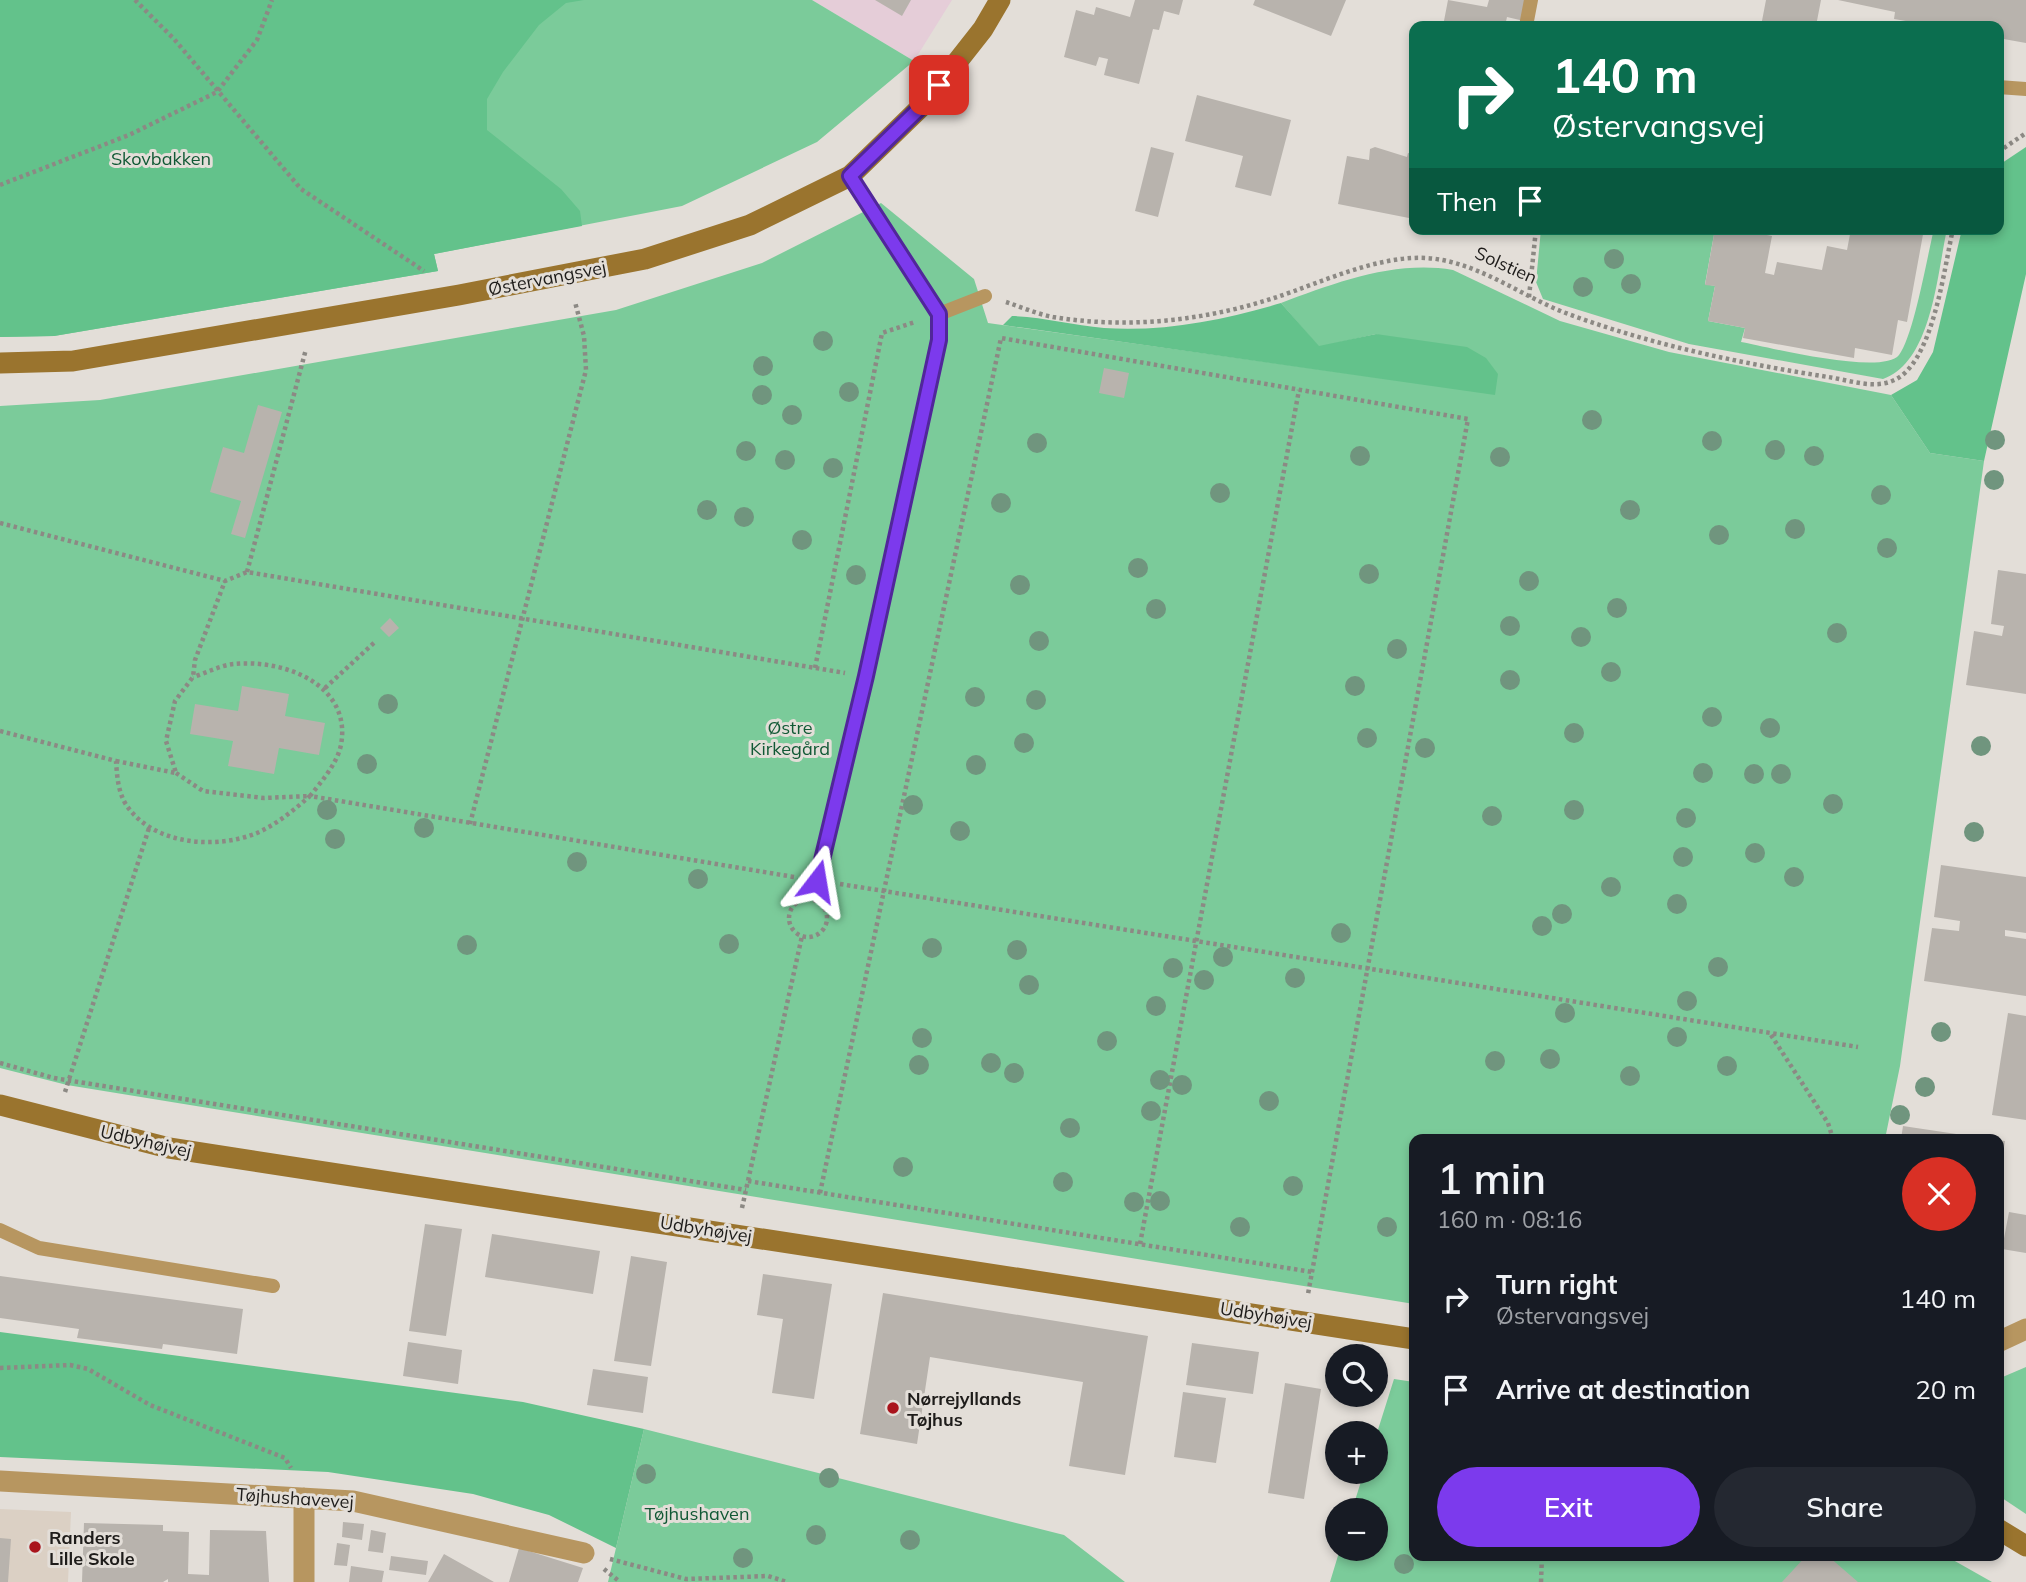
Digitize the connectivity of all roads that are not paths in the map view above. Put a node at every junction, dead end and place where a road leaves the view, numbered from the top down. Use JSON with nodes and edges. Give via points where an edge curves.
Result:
{"nodes":[{"id":1,"x":1000,"y":0,"type":"edge"},
{"id":2,"x":1531,"y":0,"type":"edge"},
{"id":3,"x":1527,"y":21,"type":"edge"},
{"id":4,"x":2004,"y":87,"type":"edge"},
{"id":5,"x":2026,"y":89,"type":"edge"},
{"id":6,"x":850,"y":176,"type":"junction"},
{"id":7,"x":985,"y":296,"type":"road end"},
{"id":8,"x":939,"y":314,"type":"junction"},
{"id":9,"x":0,"y":363,"type":"edge"},
{"id":10,"x":817,"y":881,"type":"road end"},
{"id":11,"x":0,"y":1105,"type":"edge"},
{"id":12,"x":0,"y":1230,"type":"edge"},
{"id":13,"x":273,"y":1286,"type":"dead end"},
{"id":14,"x":2026,"y":1329,"type":"edge"},
{"id":15,"x":1409,"y":1338,"type":"edge"},
{"id":16,"x":2004,"y":1339,"type":"edge"},
{"id":17,"x":0,"y":1481,"type":"edge"},
{"id":18,"x":304,"y":1498,"type":"junction"},
{"id":19,"x":2004,"y":1532,"type":"edge"},
{"id":20,"x":2026,"y":1545,"type":"edge"},
{"id":21,"x":584,"y":1553,"type":"road end"},
{"id":22,"x":304,"y":1582,"type":"edge"}],
"edges":[{"from":1,"to":6,"type":"street","name":"Østervangsvej","via":[[924,104]]},
{"from":2,"to":3,"type":"lane"},
{"from":4,"to":5,"type":"lane"},
{"from":6,"to":8,"type":"lane"},
{"from":6,"to":9,"type":"street","name":"Østervangsvej","via":[[750,225],[645,259],[73,361]]},
{"from":7,"to":8,"type":"lane"},
{"from":8,"to":10,"type":"lane","via":[[939,340]]},
{"from":11,"to":15,"type":"street","name":"Udbyhøjvej","via":[[170,1148]]},
{"from":12,"to":13,"type":"lane","via":[[39,1248]]},
{"from":14,"to":16,"type":"street"},
{"from":17,"to":18,"type":"street","name":"Tøjhushavevej"},
{"from":18,"to":21,"type":"street","name":"Tøjhushavevej","via":[[354,1501]]},
{"from":18,"to":22,"type":"street"},
{"from":19,"to":20,"type":"street"}]}
